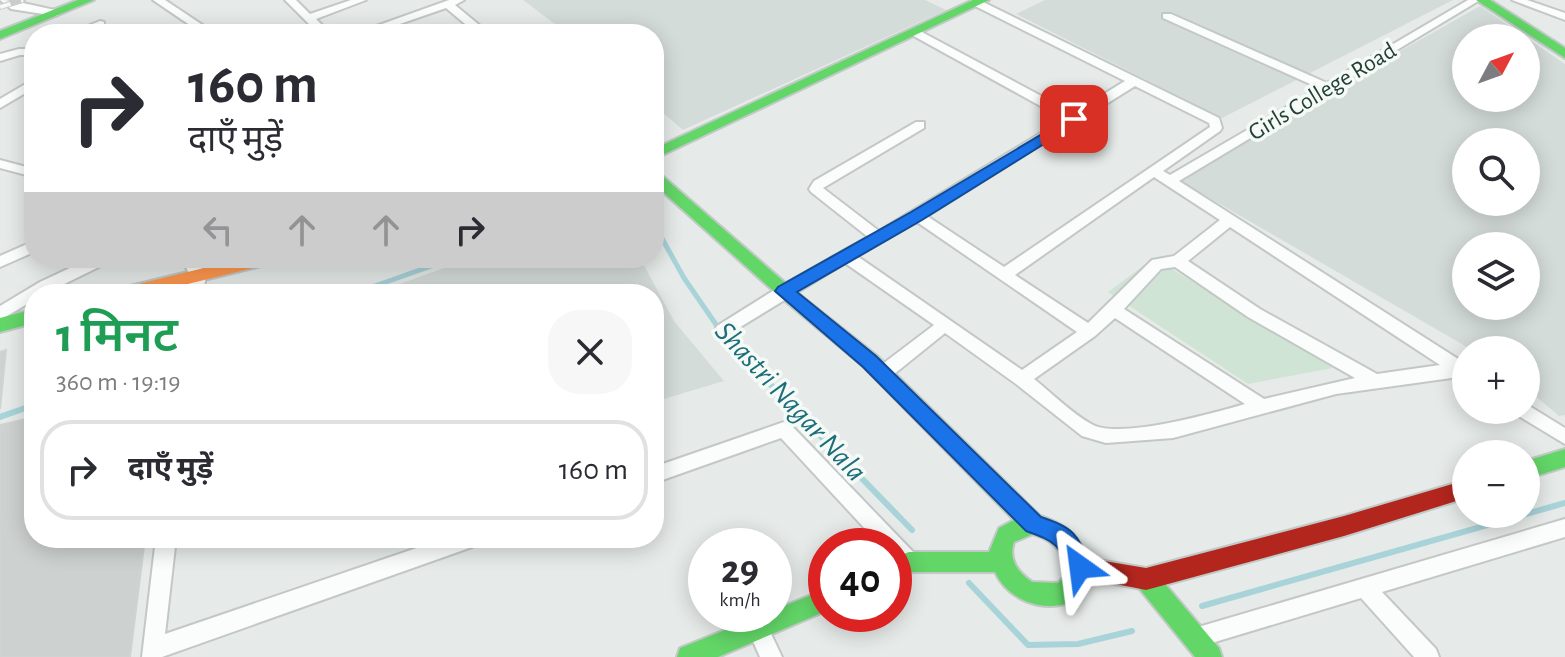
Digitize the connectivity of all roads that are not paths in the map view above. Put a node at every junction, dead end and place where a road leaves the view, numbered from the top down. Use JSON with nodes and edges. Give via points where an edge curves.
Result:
{"nodes":[{"id":1,"x":4,"y":0,"type":"edge"},
{"id":2,"x":88,"y":0,"type":"edge"},
{"id":3,"x":290,"y":0,"type":"edge"},
{"id":4,"x":361,"y":0,"type":"edge"},
{"id":5,"x":459,"y":0,"type":"edge"},
{"id":6,"x":1475,"y":0,"type":"edge"},
{"id":7,"x":1482,"y":0,"type":"edge"},
{"id":8,"x":1517,"y":0,"type":"edge"},
{"id":9,"x":164,"y":1,"type":"edge"},
{"id":10,"x":980,"y":2,"type":"edge"},
{"id":11,"x":447,"y":4,"type":"junction"},
{"id":12,"x":56,"y":13,"type":"junction"},
{"id":13,"x":1167,"y":16,"type":"dead end"},
{"id":14,"x":1565,"y":17,"type":"edge"},
{"id":15,"x":308,"y":18,"type":"junction"},
{"id":16,"x":30,"y":24,"type":"edge"},
{"id":17,"x":196,"y":24,"type":"edge"},
{"id":18,"x":314,"y":24,"type":"edge"},
{"id":19,"x":389,"y":24,"type":"edge"},
{"id":20,"x":472,"y":24,"type":"edge"},
{"id":21,"x":24,"y":27,"type":"edge"},
{"id":22,"x":914,"y":32,"type":"junction"},
{"id":23,"x":2,"y":36,"type":"edge"},
{"id":24,"x":24,"y":53,"type":"edge"},
{"id":25,"x":1565,"y":54,"type":"edge"},
{"id":26,"x":0,"y":58,"type":"edge"},
{"id":27,"x":1134,"y":81,"type":"junction"},
{"id":28,"x":1327,"y":87,"type":"junction"},
{"id":29,"x":24,"y":89,"type":"edge"},
{"id":30,"x":0,"y":104,"type":"edge"},
{"id":31,"x":1074,"y":119,"type":"junction"},
{"id":32,"x":920,"y":125,"type":"dead end"},
{"id":33,"x":664,"y":150,"type":"edge"},
{"id":34,"x":0,"y":164,"type":"edge"},
{"id":35,"x":24,"y":170,"type":"edge"},
{"id":36,"x":1154,"y":171,"type":"junction"},
{"id":37,"x":1170,"y":181,"type":"junction"},
{"id":38,"x":664,"y":185,"type":"edge"},
{"id":39,"x":917,"y":216,"type":"junction"},
{"id":40,"x":1229,"y":220,"type":"junction"},
{"id":41,"x":879,"y":238,"type":"junction"},
{"id":42,"x":24,"y":251,"type":"edge"},
{"id":43,"x":846,"y":256,"type":"junction"},
{"id":44,"x":1178,"y":261,"type":"junction"},
{"id":45,"x":0,"y":262,"type":"edge"},
{"id":46,"x":83,"y":268,"type":"edge"},
{"id":47,"x":241,"y":268,"type":"edge"},
{"id":48,"x":1004,"y":275,"type":"junction"},
{"id":49,"x":49,"y":284,"type":"edge"},
{"id":50,"x":196,"y":284,"type":"edge"},
{"id":51,"x":784,"y":291,"type":"junction"},
{"id":52,"x":24,"y":299,"type":"edge"},
{"id":53,"x":1114,"y":310,"type":"junction"},
{"id":54,"x":0,"y":314,"type":"edge"},
{"id":55,"x":24,"y":319,"type":"edge"},
{"id":56,"x":0,"y":325,"type":"edge"},
{"id":57,"x":945,"y":325,"type":"junction"},
{"id":58,"x":723,"y":330,"type":"dead end"},
{"id":59,"x":1089,"y":332,"type":"junction"},
{"id":60,"x":1452,"y":364,"type":"edge"},
{"id":61,"x":1452,"y":372,"type":"edge"},
{"id":62,"x":882,"y":374,"type":"junction"},
{"id":63,"x":1022,"y":379,"type":"junction"},
{"id":64,"x":1375,"y":381,"type":"junction"},
{"id":65,"x":1261,"y":406,"type":"junction"},
{"id":66,"x":1540,"y":421,"type":"edge"},
{"id":67,"x":1565,"y":437,"type":"edge"},
{"id":68,"x":1565,"y":458,"type":"edge"},
{"id":69,"x":1540,"y":466,"type":"edge"},
{"id":70,"x":664,"y":471,"type":"edge"},
{"id":71,"x":1452,"y":493,"type":"edge"},
{"id":72,"x":1033,"y":524,"type":"junction"},
{"id":73,"x":869,"y":528,"type":"edge"},
{"id":74,"x":1565,"y":528,"type":"edge"},
{"id":75,"x":165,"y":548,"type":"edge"},
{"id":76,"x":444,"y":548,"type":"edge"},
{"id":77,"x":1000,"y":562,"type":"junction"},
{"id":78,"x":912,"y":566,"type":"edge"},
{"id":79,"x":1080,"y":567,"type":"junction"},
{"id":80,"x":1146,"y":579,"type":"junction"},
{"id":81,"x":1365,"y":588,"type":"junction"},
{"id":82,"x":754,"y":632,"type":"edge"},
{"id":83,"x":760,"y":632,"type":"edge"},
{"id":84,"x":1195,"y":638,"type":"junction"},
{"id":85,"x":153,"y":653,"type":"edge"},
{"id":86,"x":689,"y":657,"type":"edge"},
{"id":87,"x":771,"y":657,"type":"edge"},
{"id":88,"x":1210,"y":657,"type":"edge"},
{"id":89,"x":1428,"y":657,"type":"edge"}],
"edges":[{"from":1,"to":12,"type":"street","via":[[15,7]]},
{"from":2,"to":12,"type":"street"},
{"from":3,"to":15,"type":"street"},
{"from":4,"to":15,"type":"street"},
{"from":5,"to":11,"type":"street"},
{"from":6,"to":28,"type":"street","name":"Girls College Road"},
{"from":7,"to":25,"type":"street"},
{"from":8,"to":14,"type":"street"},
{"from":9,"to":17,"type":"street"},
{"from":10,"to":22,"type":"street"},
{"from":10,"to":27,"type":"street"},
{"from":11,"to":19,"type":"street"},
{"from":11,"to":20,"type":"street"},
{"from":12,"to":16,"type":"street"},
{"from":13,"to":28,"type":"street"},
{"from":15,"to":18,"type":"street"},
{"from":21,"to":23,"type":"street"},
{"from":22,"to":31,"type":"street"},
{"from":22,"to":33,"type":"street"},
{"from":24,"to":26,"type":"street"},
{"from":27,"to":31,"type":"street"},
{"from":27,"to":36,"type":"street","via":[[1215,121],[1216,128]]},
{"from":28,"to":37,"type":"street","name":"Girls College Road"},
{"from":29,"to":30,"type":"street"},
{"from":31,"to":39,"type":"street"},
{"from":32,"to":41,"type":"street","via":[[816,189]]},
{"from":34,"to":35,"type":"street"},
{"from":36,"to":37,"type":"street"},
{"from":36,"to":48,"type":"street"},
{"from":37,"to":40,"type":"street"},
{"from":38,"to":51,"type":"street"},
{"from":39,"to":41,"type":"street"},
{"from":39,"to":48,"type":"street"},
{"from":40,"to":44,"type":"street"},
{"from":40,"to":60,"type":"street"},
{"from":41,"to":43,"type":"street"},
{"from":42,"to":45,"type":"street"},
{"from":43,"to":51,"type":"street"},
{"from":43,"to":57,"type":"street"},
{"from":44,"to":53,"type":"street","via":[[1157,264]]},
{"from":44,"to":64,"type":"street","via":[[1254,313]]},
{"from":46,"to":49,"type":"street"},
{"from":47,"to":50,"type":"street"},
{"from":48,"to":59,"type":"street"},
{"from":51,"to":58,"type":"street"},
{"from":51,"to":62,"type":"street"},
{"from":52,"to":54,"type":"street"},
{"from":53,"to":59,"type":"street"},
{"from":53,"to":65,"type":"street"},
{"from":55,"to":56,"type":"street"},
{"from":57,"to":62,"type":"street"},
{"from":57,"to":63,"type":"street"},
{"from":59,"to":63,"type":"street"},
{"from":61,"to":64,"type":"street"},
{"from":62,"to":72,"type":"street"},
{"from":63,"to":65,"type":"street","via":[[1088,431],[1106,436],[1173,431]]},
{"from":64,"to":65,"type":"street"},
{"from":66,"to":67,"type":"street"},
{"from":68,"to":69,"type":"street"},
{"from":70,"to":73,"type":"street","via":[[784,429]]},
{"from":71,"to":80,"type":"street"},
{"from":72,"to":77,"type":"street","via":[[1010,530],[999,550]]},
{"from":72,"to":79,"type":"street","via":[[1070,542]]},
{"from":74,"to":81,"type":"street"},
{"from":75,"to":85,"type":"street"},
{"from":76,"to":85,"type":"street"},
{"from":77,"to":78,"type":"street"},
{"from":77,"to":79,"type":"street","via":[[1005,574],[1025,591],[1051,597],[1072,587]]},
{"from":79,"to":80,"type":"street"},
{"from":80,"to":84,"type":"street"},
{"from":81,"to":84,"type":"street"},
{"from":81,"to":89,"type":"street"},
{"from":82,"to":86,"type":"street"},
{"from":83,"to":87,"type":"street"},
{"from":84,"to":88,"type":"street"}]}
